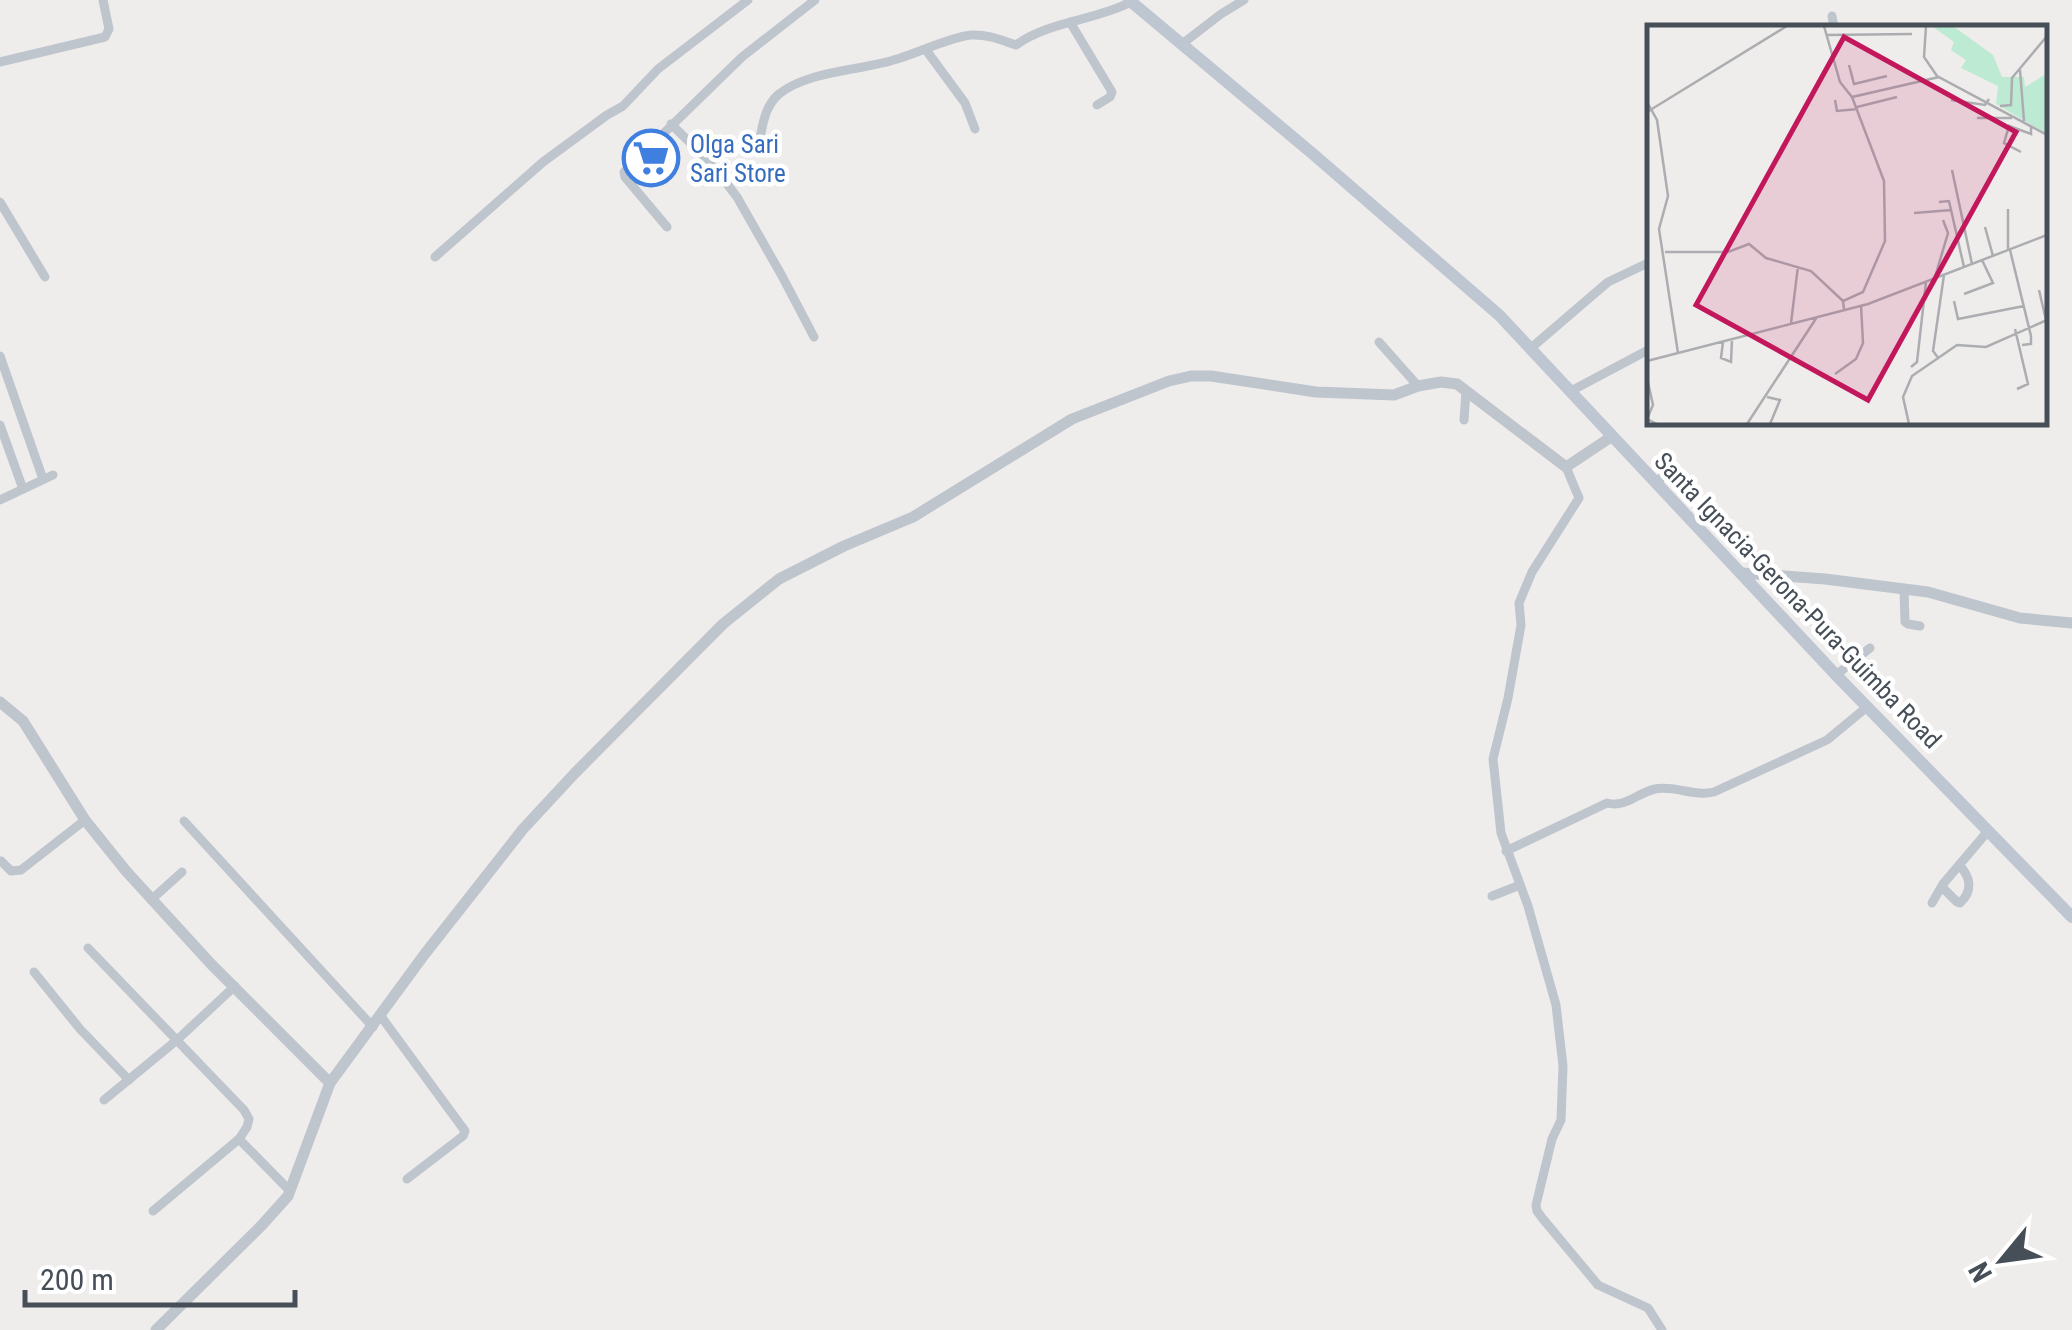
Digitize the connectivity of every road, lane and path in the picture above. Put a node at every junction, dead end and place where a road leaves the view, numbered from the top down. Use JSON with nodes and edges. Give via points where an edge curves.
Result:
{"nodes":[{"id":1,"x":102,"y":0,"type":"edge"},
{"id":2,"x":748,"y":0,"type":"edge"},
{"id":3,"x":815,"y":0,"type":"edge"},
{"id":4,"x":1244,"y":0,"type":"edge"},
{"id":5,"x":1130,"y":1,"type":"edge"},
{"id":6,"x":1832,"y":16,"type":"dead end"},
{"id":7,"x":1070,"y":22,"type":"junction"},
{"id":8,"x":1834,"y":25,"type":"edge"},
{"id":9,"x":1182,"y":44,"type":"junction"},
{"id":10,"x":926,"y":50,"type":"junction"},
{"id":11,"x":0,"y":62,"type":"edge"},
{"id":12,"x":1097,"y":105,"type":"dead end"},
{"id":13,"x":671,"y":124,"type":"junction"},
{"id":14,"x":975,"y":129,"type":"dead end"},
{"id":15,"x":759,"y":143,"type":"dead end"},
{"id":16,"x":0,"y":202,"type":"edge"},
{"id":17,"x":667,"y":227,"type":"dead end"},
{"id":18,"x":435,"y":257,"type":"dead end"},
{"id":19,"x":1647,"y":263,"type":"edge"},
{"id":20,"x":45,"y":277,"type":"dead end"},
{"id":21,"x":814,"y":338,"type":"dead end"},
{"id":22,"x":1379,"y":342,"type":"dead end"},
{"id":23,"x":1531,"y":348,"type":"junction"},
{"id":24,"x":1647,"y":351,"type":"edge"},
{"id":25,"x":0,"y":356,"type":"edge"},
{"id":26,"x":1418,"y":386,"type":"junction"},
{"id":27,"x":1466,"y":391,"type":"junction"},
{"id":28,"x":1571,"y":391,"type":"junction"},
{"id":29,"x":1464,"y":420,"type":"dead end"},
{"id":30,"x":0,"y":425,"type":"edge"},
{"id":31,"x":1612,"y":437,"type":"junction"},
{"id":32,"x":1672,"y":466,"type":"dead end"},
{"id":33,"x":1566,"y":468,"type":"junction"},
{"id":34,"x":1656,"y":484,"type":"junction"},
{"id":35,"x":23,"y":488,"type":"junction"},
{"id":36,"x":0,"y":500,"type":"edge"},
{"id":37,"x":1742,"y":573,"type":"junction"},
{"id":38,"x":1904,"y":589,"type":"junction"},
{"id":39,"x":2072,"y":623,"type":"edge"},
{"id":40,"x":1920,"y":626,"type":"dead end"},
{"id":41,"x":1870,"y":648,"type":"dead end"},
{"id":42,"x":1836,"y":675,"type":"junction"},
{"id":43,"x":0,"y":702,"type":"edge"},
{"id":44,"x":1867,"y":707,"type":"junction"},
{"id":45,"x":85,"y":820,"type":"junction"},
{"id":46,"x":184,"y":821,"type":"dead end"},
{"id":47,"x":1988,"y":831,"type":"junction"},
{"id":48,"x":1506,"y":851,"type":"junction"},
{"id":49,"x":0,"y":862,"type":"edge"},
{"id":50,"x":1959,"y":866,"type":"junction"},
{"id":51,"x":182,"y":872,"type":"dead end"},
{"id":52,"x":1520,"y":884,"type":"junction"},
{"id":53,"x":1942,"y":888,"type":"junction"},
{"id":54,"x":1492,"y":896,"type":"dead end"},
{"id":55,"x":152,"y":900,"type":"junction"},
{"id":56,"x":1932,"y":903,"type":"dead end"},
{"id":57,"x":2072,"y":917,"type":"edge"},
{"id":58,"x":88,"y":948,"type":"dead end"},
{"id":59,"x":34,"y":972,"type":"dead end"},
{"id":60,"x":236,"y":986,"type":"junction"},
{"id":61,"x":380,"y":1015,"type":"junction"},
{"id":62,"x":372,"y":1027,"type":"junction"},
{"id":63,"x":178,"y":1040,"type":"junction"},
{"id":64,"x":130,"y":1080,"type":"junction"},
{"id":65,"x":330,"y":1083,"type":"junction"},
{"id":66,"x":104,"y":1100,"type":"dead end"},
{"id":67,"x":239,"y":1139,"type":"junction"},
{"id":68,"x":407,"y":1179,"type":"dead end"},
{"id":69,"x":290,"y":1191,"type":"junction"},
{"id":70,"x":153,"y":1211,"type":"dead end"},
{"id":71,"x":156,"y":1330,"type":"edge"},
{"id":72,"x":1662,"y":1330,"type":"edge"}],
"edges":[{"from":1,"to":11,"type":"street","via":[[105,36]]},
{"from":2,"to":18,"type":"street"},
{"from":3,"to":13,"type":"street","via":[[742,56]]},
{"from":4,"to":9,"type":"street"},
{"from":5,"to":7,"type":"street"},
{"from":5,"to":9,"type":"main road","name":"Santa Ignacia-Gerona-Pura-Guimba Road"},
{"from":6,"to":8,"type":"street"},
{"from":7,"to":10,"type":"street","via":[[1016,45],[974,35]]},
{"from":7,"to":12,"type":"street","via":[[1112,92]]},
{"from":9,"to":23,"type":"main road","name":"Santa Ignacia-Gerona-Pura-Guimba Road"},
{"from":10,"to":14,"type":"street","via":[[965,103]]},
{"from":10,"to":15,"type":"street","via":[[782,92],[767,108]]},
{"from":13,"to":17,"type":"street","via":[[624,172]]},
{"from":13,"to":21,"type":"street","via":[[737,198]]},
{"from":16,"to":20,"type":"street"},
{"from":19,"to":23,"type":"street","via":[[1608,282]]},
{"from":22,"to":26,"type":"street"},
{"from":23,"to":28,"type":"main road","name":"Santa Ignacia-Gerona-Pura-Guimba Road"},
{"from":24,"to":28,"type":"street"},
{"from":25,"to":35,"type":"street","via":[[48,477]]},
{"from":26,"to":27,"type":"street","via":[[1448,382]]},
{"from":26,"to":61,"type":"street","via":[[1394,395],[1316,392],[1211,376],[1169,381],[1072,419],[914,517],[778,579],[723,624],[523,829]]},
{"from":27,"to":29,"type":"street"},
{"from":27,"to":33,"type":"street"},
{"from":28,"to":31,"type":"main road","name":"Santa Ignacia-Gerona-Pura-Guimba Road"},
{"from":30,"to":35,"type":"street"},
{"from":31,"to":33,"type":"street"},
{"from":31,"to":34,"type":"main road","name":"Santa Ignacia-Gerona-Pura-Guimba Road"},
{"from":32,"to":34,"type":"street"},
{"from":33,"to":48,"type":"street","via":[[1579,498],[1520,603],[1494,759]]},
{"from":34,"to":37,"type":"main road","name":"Santa Ignacia-Gerona-Pura-Guimba Road"},
{"from":35,"to":36,"type":"street"},
{"from":37,"to":38,"type":"street"},
{"from":37,"to":42,"type":"main road","name":"Santa Ignacia-Gerona-Pura-Guimba Road"},
{"from":38,"to":39,"type":"street","via":[[2020,618]]},
{"from":38,"to":40,"type":"street","via":[[1905,622]]},
{"from":41,"to":42,"type":"street"},
{"from":42,"to":44,"type":"main road","name":"Santa Ignacia-Gerona-Pura-Guimba Road"},
{"from":43,"to":45,"type":"street","via":[[23,721]]},
{"from":44,"to":47,"type":"main road","name":"Santa Ignacia-Gerona-Pura-Guimba Road"},
{"from":44,"to":48,"type":"street","via":[[1827,740],[1714,792],[1654,789],[1617,806],[1607,803]]},
{"from":45,"to":49,"type":"street","via":[[20,870]]},
{"from":45,"to":55,"type":"street"},
{"from":46,"to":62,"type":"street"},
{"from":47,"to":50,"type":"street"},
{"from":47,"to":57,"type":"main road","name":"Santa Ignacia-Gerona-Pura-Guimba Road"},
{"from":48,"to":52,"type":"street"},
{"from":50,"to":53,"type":"street"},
{"from":50,"to":53,"type":"street","via":[[1969,878],[1965,898],[1958,902]]},
{"from":51,"to":55,"type":"street"},
{"from":52,"to":54,"type":"street"},
{"from":52,"to":72,"type":"street","via":[[1556,1005],[1563,1066],[1562,1120],[1537,1211],[1598,1284],[1648,1308]]},
{"from":53,"to":56,"type":"street"},
{"from":55,"to":60,"type":"street"},
{"from":58,"to":63,"type":"street"},
{"from":59,"to":64,"type":"street"},
{"from":60,"to":63,"type":"street"},
{"from":60,"to":65,"type":"street"},
{"from":61,"to":62,"type":"street"},
{"from":61,"to":68,"type":"street","via":[[465,1130]]},
{"from":62,"to":65,"type":"street"},
{"from":63,"to":64,"type":"street"},
{"from":63,"to":67,"type":"street","via":[[247,1114]]},
{"from":64,"to":66,"type":"street"},
{"from":65,"to":69,"type":"street"},
{"from":67,"to":69,"type":"street"},
{"from":67,"to":70,"type":"street"},
{"from":69,"to":71,"type":"street"}]}
